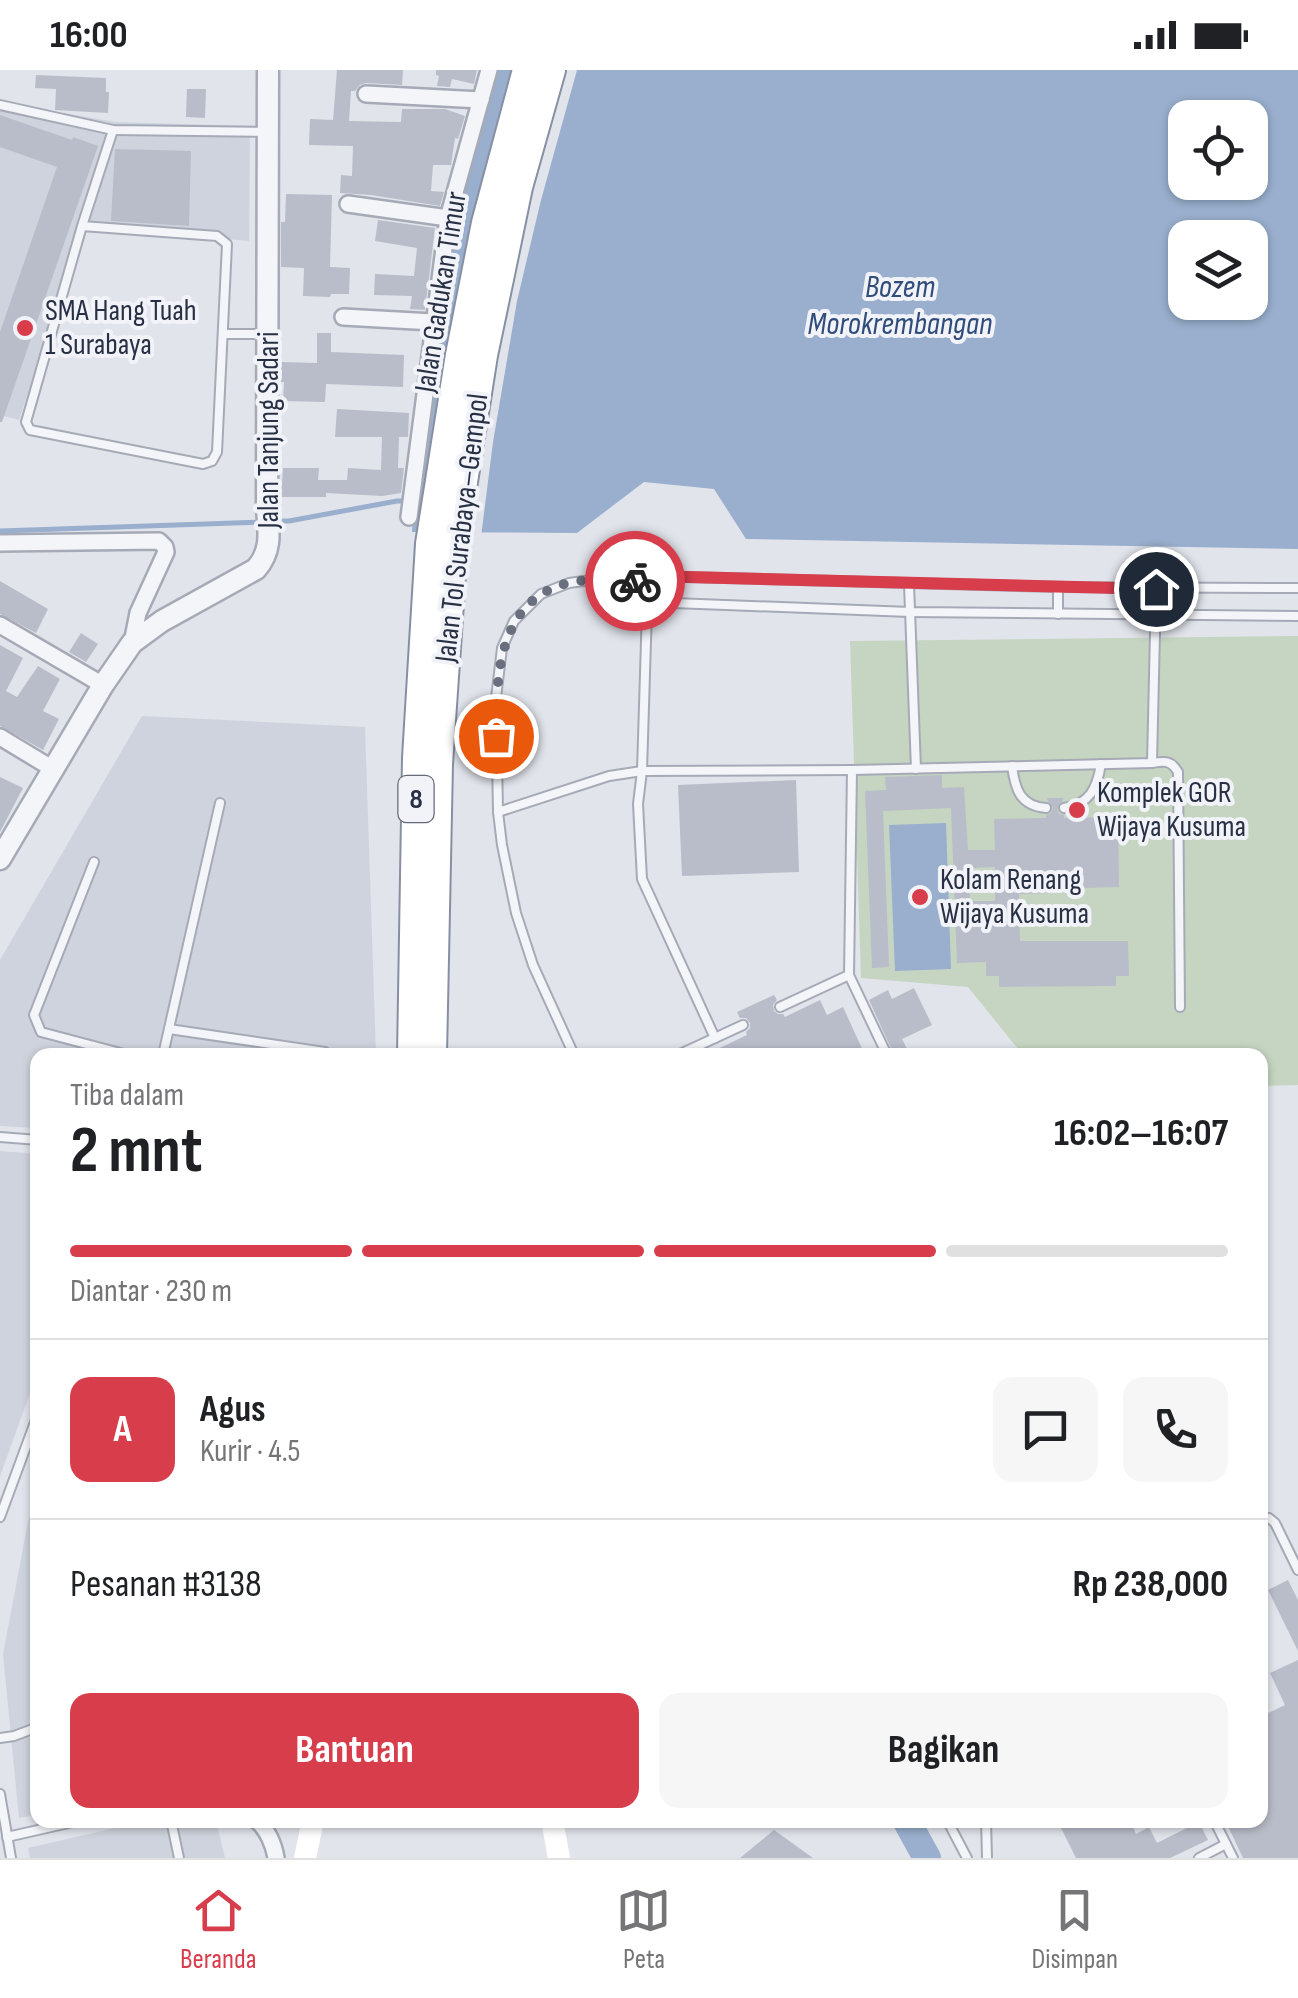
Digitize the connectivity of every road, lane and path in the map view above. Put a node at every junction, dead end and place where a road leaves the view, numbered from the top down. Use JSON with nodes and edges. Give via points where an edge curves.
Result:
{"nodes":[{"id":1,"x":268,"y":70,"type":"edge"},
{"id":2,"x":489,"y":70,"type":"edge"},
{"id":3,"x":527,"y":70,"type":"edge"},
{"id":4,"x":551,"y":70,"type":"edge"},
{"id":5,"x":366,"y":94,"type":"dead end"},
{"id":6,"x":480,"y":100,"type":"junction"},
{"id":7,"x":0,"y":104,"type":"edge"},
{"id":8,"x":113,"y":130,"type":"junction"},
{"id":9,"x":267,"y":132,"type":"junction"},
{"id":10,"x":348,"y":204,"type":"dead end"},
{"id":11,"x":448,"y":218,"type":"junction"},
{"id":12,"x":82,"y":226,"type":"junction"},
{"id":13,"x":344,"y":317,"type":"dead end"},
{"id":14,"x":433,"y":322,"type":"junction"},
{"id":15,"x":223,"y":334,"type":"junction"},
{"id":16,"x":268,"y":334,"type":"junction"},
{"id":17,"x":410,"y":508,"type":"dead end"},
{"id":18,"x":0,"y":542,"type":"edge"},
{"id":19,"x":442,"y":544,"type":"junction"},
{"id":20,"x":648,"y":576,"type":"junction"},
{"id":21,"x":629,"y":583,"type":"junction"},
{"id":22,"x":908,"y":584,"type":"junction"},
{"id":23,"x":1058,"y":587,"type":"junction"},
{"id":24,"x":1298,"y":588,"type":"edge"},
{"id":25,"x":1156,"y":589,"type":"junction"},
{"id":26,"x":648,"y":602,"type":"junction"},
{"id":27,"x":910,"y":612,"type":"junction"},
{"id":28,"x":1058,"y":614,"type":"junction"},
{"id":29,"x":1156,"y":614,"type":"junction"},
{"id":30,"x":1298,"y":616,"type":"edge"},
{"id":31,"x":0,"y":625,"type":"edge"},
{"id":32,"x":132,"y":643,"type":"junction"},
{"id":33,"x":103,"y":685,"type":"junction"},
{"id":34,"x":0,"y":738,"type":"edge"},
{"id":35,"x":1152,"y":763,"type":"junction"},
{"id":36,"x":1101,"y":764,"type":"junction"},
{"id":37,"x":1012,"y":766,"type":"junction"},
{"id":38,"x":53,"y":769,"type":"junction"},
{"id":39,"x":916,"y":769,"type":"junction"},
{"id":40,"x":852,"y":770,"type":"junction"},
{"id":41,"x":642,"y":772,"type":"junction"},
{"id":42,"x":220,"y":803,"type":"dead end"},
{"id":43,"x":1046,"y":808,"type":"dead end"},
{"id":44,"x":1064,"y":808,"type":"dead end"},
{"id":45,"x":498,"y":812,"type":"junction"},
{"id":46,"x":0,"y":859,"type":"edge"},
{"id":47,"x":94,"y":862,"type":"dead end"},
{"id":48,"x":849,"y":976,"type":"junction"},
{"id":49,"x":1180,"y":1006,"type":"dead end"},
{"id":50,"x":780,"y":1008,"type":"dead end"},
{"id":51,"x":743,"y":1025,"type":"dead end"},
{"id":52,"x":169,"y":1028,"type":"junction"},
{"id":53,"x":715,"y":1038,"type":"junction"},
{"id":54,"x":102,"y":1048,"type":"edge"},
{"id":55,"x":165,"y":1048,"type":"edge"},
{"id":56,"x":299,"y":1048,"type":"edge"},
{"id":57,"x":412,"y":1048,"type":"edge"},
{"id":58,"x":432,"y":1048,"type":"edge"},
{"id":59,"x":571,"y":1048,"type":"edge"},
{"id":60,"x":693,"y":1048,"type":"edge"},
{"id":61,"x":884,"y":1048,"type":"edge"},
{"id":62,"x":0,"y":1138,"type":"edge"},
{"id":63,"x":30,"y":1140,"type":"edge"},
{"id":64,"x":30,"y":1436,"type":"edge"},
{"id":65,"x":0,"y":1517,"type":"edge"},
{"id":66,"x":1268,"y":1518,"type":"edge"},
{"id":67,"x":1298,"y":1570,"type":"edge"},
{"id":68,"x":30,"y":1731,"type":"edge"},
{"id":69,"x":0,"y":1738,"type":"edge"},
{"id":70,"x":0,"y":1794,"type":"edge"},
{"id":71,"x":47,"y":1828,"type":"edge"},
{"id":72,"x":173,"y":1828,"type":"edge"},
{"id":73,"x":264,"y":1828,"type":"edge"},
{"id":74,"x":311,"y":1828,"type":"edge"},
{"id":75,"x":952,"y":1828,"type":"edge"},
{"id":76,"x":986,"y":1828,"type":"edge"},
{"id":77,"x":1218,"y":1828,"type":"edge"},
{"id":78,"x":7,"y":1837,"type":"junction"},
{"id":79,"x":1226,"y":1844,"type":"junction"},
{"id":80,"x":12,"y":1858,"type":"edge"},
{"id":81,"x":179,"y":1858,"type":"edge"},
{"id":82,"x":276,"y":1858,"type":"edge"},
{"id":83,"x":305,"y":1858,"type":"edge"},
{"id":84,"x":967,"y":1858,"type":"edge"},
{"id":85,"x":988,"y":1858,"type":"edge"},
{"id":86,"x":1199,"y":1858,"type":"edge"},
{"id":87,"x":1233,"y":1858,"type":"edge"}],
"edges":[{"from":1,"to":9,"type":"street","name":"Jalan Tanjung Sadari"},
{"from":2,"to":6,"type":"street","name":"Jalan Gadukan Timur"},
{"from":3,"to":19,"type":"highway","name":"Jalan Tol Surabaya–Gempol","number":"8","via":[[460,355]]},
{"from":4,"to":19,"type":"highway","name":"Jalan Tol Surabaya–Gempol","number":"8","via":[[518,187]]},
{"from":5,"to":6,"type":"street"},
{"from":6,"to":11,"type":"street","name":"Jalan Gadukan Timur"},
{"from":7,"to":8,"type":"lane"},
{"from":8,"to":9,"type":"lane"},
{"from":8,"to":12,"type":"lane"},
{"from":9,"to":16,"type":"street","name":"Jalan Tanjung Sadari"},
{"from":10,"to":11,"type":"street"},
{"from":11,"to":14,"type":"street","name":"Jalan Gadukan Timur"},
{"from":12,"to":15,"type":"lane","via":[[223,239]]},
{"from":12,"to":15,"type":"lane","via":[[26,422],[30,430],[212,461]]},
{"from":13,"to":14,"type":"street"},
{"from":14,"to":17,"type":"street","name":"Jalan Gadukan Timur"},
{"from":15,"to":16,"type":"lane"},
{"from":16,"to":32,"type":"street","name":"Jalan Tanjung Sadari","via":[[269,546],[262,562]]},
{"from":18,"to":32,"type":"street","via":[[159,540],[166,552]]},
{"from":19,"to":57,"type":"highway","name":"Jalan Tol Surabaya–Gempol","number":"8","via":[[417,758]]},
{"from":19,"to":58,"type":"highway","name":"Jalan Tol Surabaya–Gempol","number":"8"},
{"from":20,"to":21,"type":"lane"},
{"from":20,"to":22,"type":"lane"},
{"from":20,"to":26,"type":"lane"},
{"from":21,"to":26,"type":"lane"},
{"from":21,"to":45,"type":"lane","via":[[569,582],[541,594],[514,621],[502,648],[496,698]]},
{"from":22,"to":23,"type":"lane"},
{"from":22,"to":27,"type":"lane"},
{"from":23,"to":25,"type":"lane"},
{"from":23,"to":28,"type":"lane"},
{"from":24,"to":25,"type":"lane"},
{"from":25,"to":29,"type":"lane"},
{"from":26,"to":27,"type":"lane"},
{"from":26,"to":41,"type":"lane"},
{"from":27,"to":28,"type":"lane"},
{"from":27,"to":39,"type":"lane"},
{"from":28,"to":29,"type":"lane"},
{"from":29,"to":30,"type":"lane"},
{"from":29,"to":35,"type":"lane"},
{"from":31,"to":33,"type":"street"},
{"from":32,"to":33,"type":"street","name":"Jalan Tanjung Sadari"},
{"from":33,"to":38,"type":"street","name":"Jalan Tanjung Sadari"},
{"from":34,"to":38,"type":"street"},
{"from":35,"to":36,"type":"lane"},
{"from":35,"to":49,"type":"lane","via":[[1166,761],[1178,772]]},
{"from":36,"to":37,"type":"lane"},
{"from":36,"to":44,"type":"lane","via":[[1088,798]]},
{"from":37,"to":39,"type":"lane"},
{"from":37,"to":43,"type":"lane","via":[[1024,801]]},
{"from":38,"to":46,"type":"street","name":"Jalan Tanjung Sadari"},
{"from":39,"to":40,"type":"lane"},
{"from":40,"to":41,"type":"lane"},
{"from":40,"to":48,"type":"lane"},
{"from":41,"to":45,"type":"lane"},
{"from":41,"to":53,"type":"lane","via":[[642,879]]},
{"from":42,"to":52,"type":"lane"},
{"from":45,"to":59,"type":"lane","via":[[516,913]]},
{"from":47,"to":54,"type":"lane","via":[[34,1015],[41,1032]]},
{"from":48,"to":50,"type":"lane"},
{"from":48,"to":61,"type":"lane"},
{"from":51,"to":53,"type":"lane"},
{"from":52,"to":55,"type":"lane"},
{"from":52,"to":56,"type":"lane"},
{"from":53,"to":60,"type":"lane"},
{"from":62,"to":63,"type":"lane"},
{"from":64,"to":65,"type":"lane"},
{"from":66,"to":67,"type":"lane"},
{"from":68,"to":69,"type":"lane"},
{"from":70,"to":78,"type":"lane"},
{"from":71,"to":78,"type":"lane"},
{"from":72,"to":81,"type":"lane"},
{"from":73,"to":82,"type":"street"},
{"from":74,"to":83,"type":"main road"},
{"from":75,"to":84,"type":"lane"},
{"from":76,"to":85,"type":"lane"},
{"from":77,"to":79,"type":"lane"},
{"from":78,"to":80,"type":"lane"},
{"from":79,"to":86,"type":"lane"},
{"from":79,"to":87,"type":"lane"}]}
